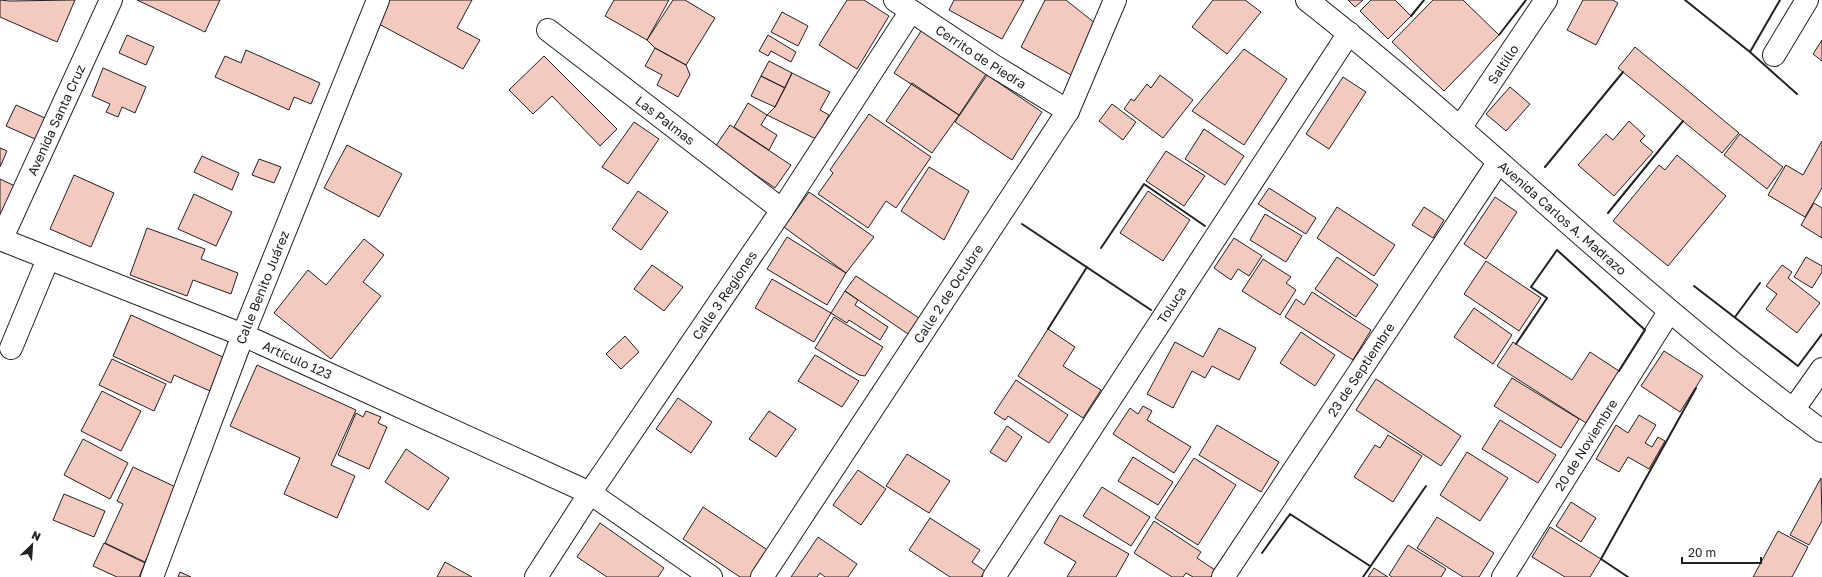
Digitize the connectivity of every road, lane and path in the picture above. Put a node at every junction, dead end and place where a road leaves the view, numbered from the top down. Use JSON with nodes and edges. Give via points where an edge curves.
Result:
{"nodes":[{"id":1,"x":111,"y":0,"type":"edge"},
{"id":2,"x":378,"y":0,"type":"edge"},
{"id":3,"x":1114,"y":0,"type":"edge"},
{"id":4,"x":1307,"y":0,"type":"edge"},
{"id":5,"x":1546,"y":0,"type":"edge"},
{"id":6,"x":1807,"y":0,"type":"edge"},
{"id":7,"x":903,"y":6,"type":"edge"},
{"id":8,"x":548,"y":30,"type":"dead end"},
{"id":9,"x":1349,"y":33,"type":"junction"},
{"id":10,"x":1774,"y":55,"type":"dead end"},
{"id":11,"x":1068,"y":111,"type":"junction"},
{"id":12,"x":1460,"y":128,"type":"junction"},
{"id":13,"x":1498,"y":163,"type":"junction"},
{"id":14,"x":782,"y":210,"type":"junction"},
{"id":15,"x":0,"y":239,"type":"edge"},
{"id":16,"x":48,"y":259,"type":"junction"},
{"id":17,"x":1670,"y":312,"type":"junction"},
{"id":18,"x":244,"y":335,"type":"junction"},
{"id":19,"x":10,"y":348,"type":"dead end"},
{"id":20,"x":1822,"y":369,"type":"edge"},
{"id":21,"x":1793,"y":410,"type":"junction"},
{"id":22,"x":1822,"y":431,"type":"edge"},
{"id":23,"x":590,"y":492,"type":"junction"},
{"id":24,"x":152,"y":577,"type":"edge"},
{"id":25,"x":536,"y":577,"type":"edge"},
{"id":26,"x":711,"y":577,"type":"edge"},
{"id":27,"x":762,"y":577,"type":"edge"},
{"id":28,"x":994,"y":577,"type":"edge"},
{"id":29,"x":1223,"y":577,"type":"edge"},
{"id":30,"x":1503,"y":577,"type":"edge"}],
"edges":[{"from":1,"to":15,"type":"street","name":"Avenida Santa Cruz"},
{"from":2,"to":18,"type":"street","name":"Calle Benito Juárez"},
{"from":3,"to":11,"type":"street","name":"Calle 2 de Octubre"},
{"from":4,"to":9,"type":"street","name":"Avenida Carlos A. Madrazo"},
{"from":5,"to":12,"type":"street","name":"Saltillo"},
{"from":6,"to":10,"type":"street"},
{"from":7,"to":11,"type":"street","name":"Cerrito de Piedra"},
{"from":7,"to":14,"type":"street","name":"Calle 3 Regiones"},
{"from":8,"to":14,"type":"street","name":"Las Palmas"},
{"from":9,"to":12,"type":"street","name":"Avenida Carlos A. Madrazo"},
{"from":9,"to":28,"type":"street","name":"Toluca"},
{"from":11,"to":27,"type":"street","name":"Calle 2 de Octubre"},
{"from":12,"to":13,"type":"street","name":"Avenida Carlos A. Madrazo"},
{"from":13,"to":17,"type":"street","name":"Avenida Carlos A. Madrazo"},
{"from":13,"to":29,"type":"street","name":"23 de Septiembre"},
{"from":14,"to":23,"type":"street","name":"Calle 3 Regiones"},
{"from":15,"to":16,"type":"street","name":"Artículo 123"},
{"from":16,"to":18,"type":"street","name":"Artículo 123"},
{"from":16,"to":19,"type":"street"},
{"from":17,"to":21,"type":"street","name":"Avenida Carlos A. Madrazo"},
{"from":17,"to":30,"type":"street","name":"20 de Noviembre"},
{"from":18,"to":23,"type":"street","name":"Artículo 123"},
{"from":18,"to":24,"type":"street","name":"Calle Benito Juárez"},
{"from":20,"to":21,"type":"street"},
{"from":21,"to":22,"type":"street","name":"Avenida Carlos A. Madrazo"},
{"from":23,"to":25,"type":"street","name":"Calle 3 Regiones"},
{"from":23,"to":26,"type":"street","name":"Artículo 123"}]}
